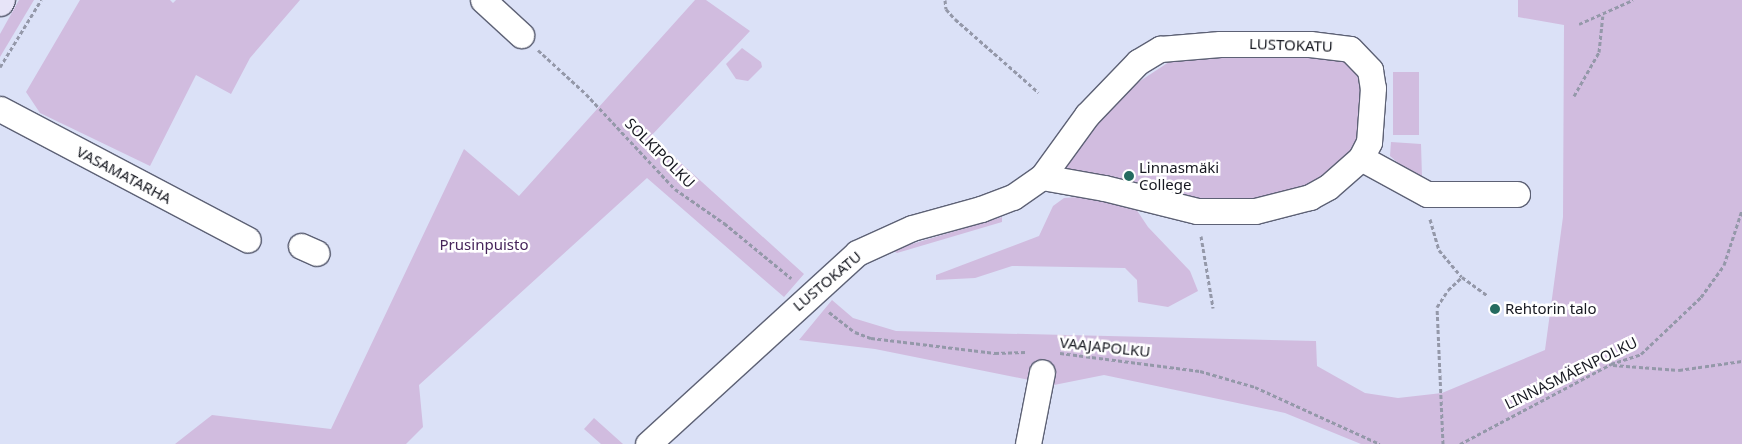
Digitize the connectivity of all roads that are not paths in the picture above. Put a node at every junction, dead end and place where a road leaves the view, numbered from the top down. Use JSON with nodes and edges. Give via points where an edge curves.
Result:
{"nodes":[{"id":1,"x":483,"y":0,"type":"edge"},
{"id":2,"x":521,"y":35,"type":"road end"},
{"id":3,"x":0,"y":110,"type":"edge"},
{"id":4,"x":1361,"y":158,"type":"junction"},
{"id":5,"x":1042,"y":177,"type":"junction"},
{"id":6,"x":1517,"y":194,"type":"dead end"},
{"id":7,"x":248,"y":240,"type":"dead end"},
{"id":8,"x":1043,"y":359,"type":"road end"},
{"id":9,"x":648,"y":444,"type":"edge"},
{"id":10,"x":1028,"y":444,"type":"edge"}],
"edges":[{"from":1,"to":2,"type":"street"},
{"from":3,"to":7,"type":"street","name":"VASAMATARHA"},
{"from":4,"to":5,"type":"street","name":"LUSTOKATU","via":[[1310,198],[1255,211],[1197,211],[1104,188]]},
{"from":4,"to":5,"type":"street","name":"LUSTOKATU","via":[[1369,142],[1373,88],[1370,70],[1350,49],[1300,44],[1187,45],[1160,49],[1138,62],[1087,114]]},
{"from":4,"to":6,"type":"street","via":[[1427,194]]},
{"from":5,"to":9,"type":"street","name":"LUSTOKATU","via":[[1013,197],[912,228],[857,253]]},
{"from":8,"to":10,"type":"street","via":[[1028,397]]}]}
